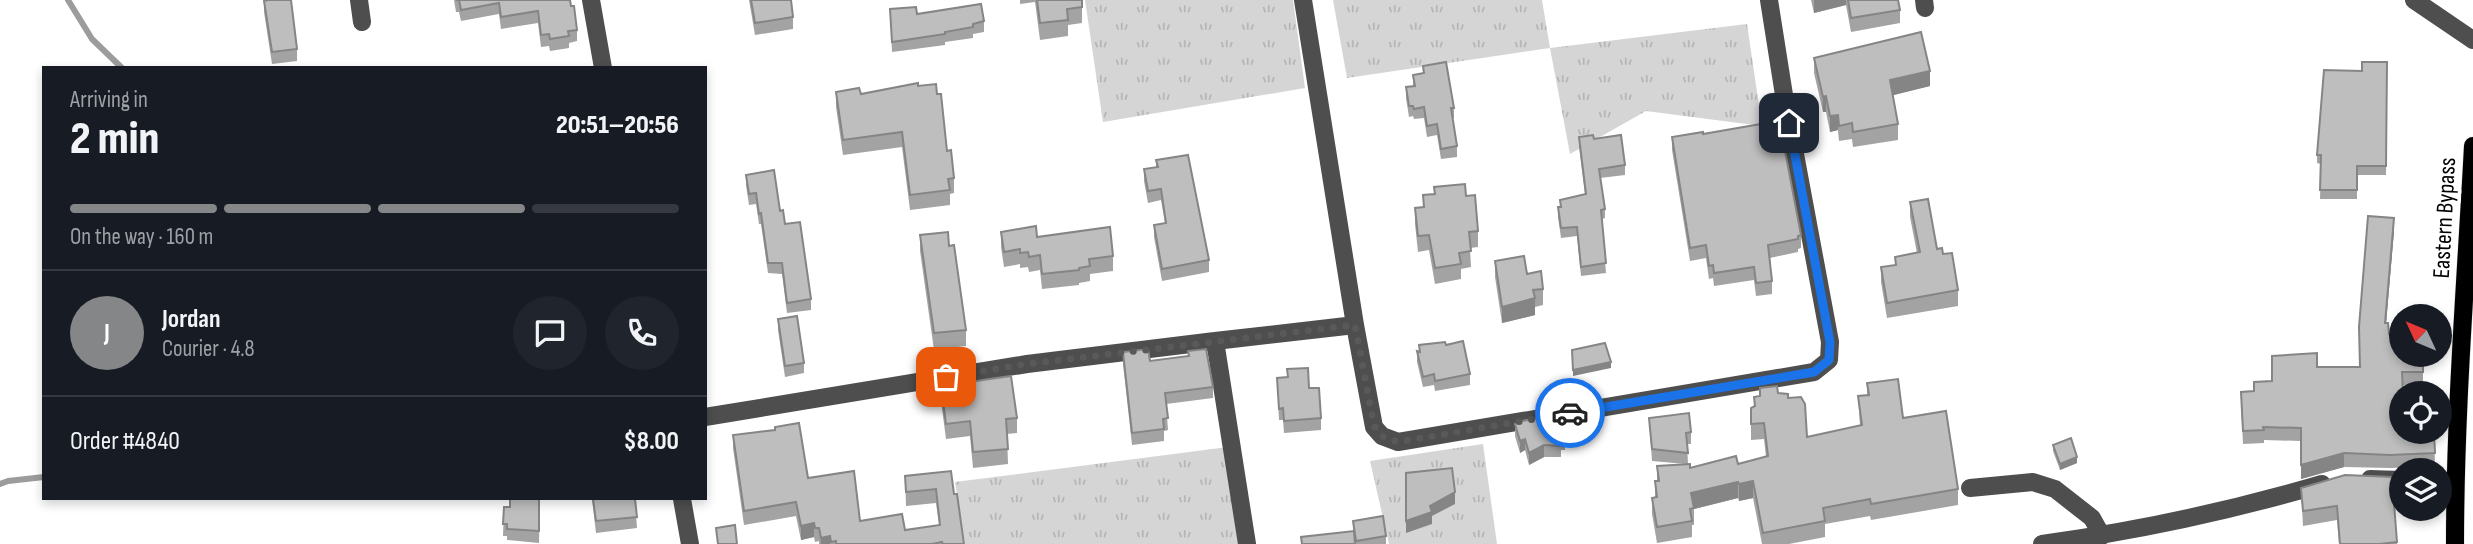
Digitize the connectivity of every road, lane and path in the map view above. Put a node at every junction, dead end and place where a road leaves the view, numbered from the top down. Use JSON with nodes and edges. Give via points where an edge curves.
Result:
{"nodes":[{"id":1,"x":359,"y":0,"type":"edge"},
{"id":2,"x":591,"y":0,"type":"edge"},
{"id":3,"x":1303,"y":0,"type":"edge"},
{"id":4,"x":1769,"y":0,"type":"edge"},
{"id":5,"x":2424,"y":3,"type":"edge"},
{"id":6,"x":362,"y":22,"type":"dead end"},
{"id":7,"x":2473,"y":40,"type":"edge"},
{"id":8,"x":603,"y":66,"type":"edge"},
{"id":9,"x":2473,"y":146,"type":"edge"},
{"id":10,"x":1355,"y":325,"type":"junction"},
{"id":11,"x":1215,"y":341,"type":"junction"},
{"id":12,"x":707,"y":417,"type":"edge"},
{"id":13,"x":2449,"y":458,"type":"edge"},
{"id":14,"x":2389,"y":480,"type":"edge"},
{"id":15,"x":1970,"y":488,"type":"dead end"},
{"id":16,"x":682,"y":500,"type":"edge"},
{"id":17,"x":2452,"y":521,"type":"edge"},
{"id":18,"x":2109,"y":538,"type":"edge"},
{"id":19,"x":690,"y":544,"type":"edge"},
{"id":20,"x":1247,"y":544,"type":"edge"},
{"id":21,"x":2042,"y":544,"type":"edge"},
{"id":22,"x":2455,"y":544,"type":"edge"}],
"edges":[{"from":1,"to":6,"type":"street"},
{"from":2,"to":8,"type":"street"},
{"from":3,"to":10,"type":"street"},
{"from":4,"to":10,"type":"street","via":[[1830,342],[1829,360],[1814,372],[1398,442],[1382,436],[1374,426]]},
{"from":5,"to":7,"type":"street"},
{"from":9,"to":13,"type":"main road","name":"Eastern Bypass"},
{"from":10,"to":11,"type":"street"},
{"from":11,"to":12,"type":"street","via":[[1027,364]]},
{"from":11,"to":20,"type":"street"},
{"from":14,"to":18,"type":"street","via":[[2350,478]]},
{"from":15,"to":18,"type":"street","via":[[2033,482],[2055,489]]},
{"from":16,"to":19,"type":"street"},
{"from":17,"to":22,"type":"main road","name":"Eastern Bypass"},
{"from":18,"to":21,"type":"street"}]}
